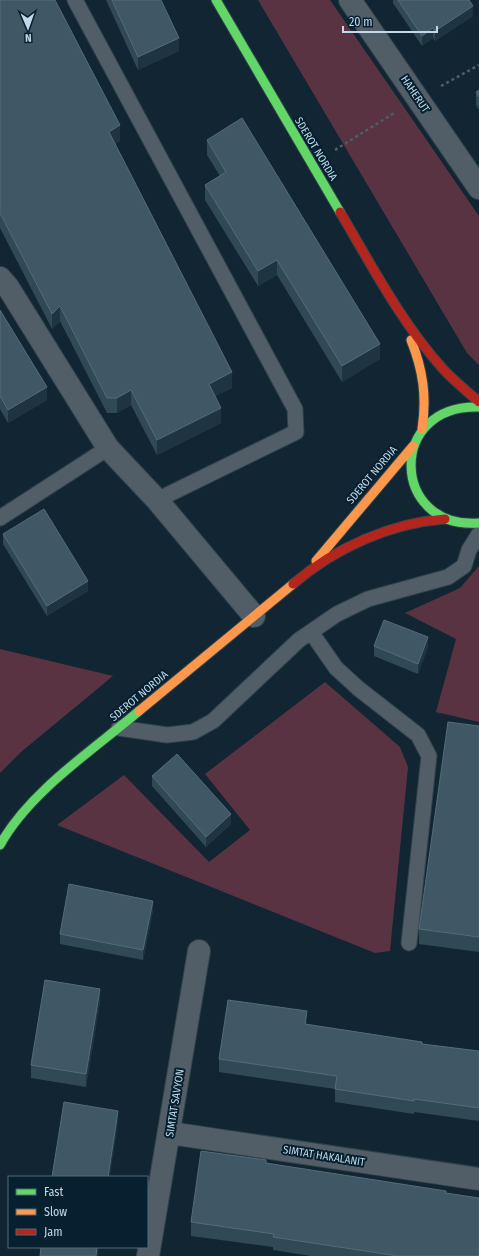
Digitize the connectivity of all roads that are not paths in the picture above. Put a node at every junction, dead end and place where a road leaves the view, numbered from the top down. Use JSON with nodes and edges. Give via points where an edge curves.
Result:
{"nodes":[{"id":1,"x":75,"y":0,"type":"edge"},
{"id":2,"x":216,"y":0,"type":"edge"},
{"id":3,"x":350,"y":0,"type":"edge"},
{"id":4,"x":479,"y":188,"type":"edge"},
{"id":5,"x":0,"y":278,"type":"edge"},
{"id":6,"x":398,"y":310,"type":"junction"},
{"id":7,"x":479,"y":402,"type":"edge"},
{"id":8,"x":479,"y":407,"type":"edge"},
{"id":9,"x":422,"y":429,"type":"junction"},
{"id":10,"x":413,"y":446,"type":"junction"},
{"id":11,"x":108,"y":448,"type":"junction"},
{"id":12,"x":157,"y":500,"type":"junction"},
{"id":13,"x":0,"y":518,"type":"edge"},
{"id":14,"x":445,"y":519,"type":"junction"},
{"id":15,"x":479,"y":523,"type":"edge"},
{"id":16,"x":479,"y":534,"type":"edge"},
{"id":17,"x":303,"y":575,"type":"junction"},
{"id":18,"x":254,"y":616,"type":"junction"},
{"id":19,"x":311,"y":632,"type":"junction"},
{"id":20,"x":119,"y":728,"type":"junction"},
{"id":21,"x":0,"y":845,"type":"edge"},
{"id":22,"x":409,"y":943,"type":"dead end"},
{"id":23,"x":199,"y":951,"type":"dead end"},
{"id":24,"x":170,"y":1133,"type":"junction"},
{"id":25,"x":479,"y":1179,"type":"edge"},
{"id":26,"x":148,"y":1256,"type":"edge"}],
"edges":[{"from":1,"to":12,"type":"lane","via":[[295,409],[296,432]]},
{"from":2,"to":6,"type":"street","name":"SDEROT NORDIA"},
{"from":3,"to":4,"type":"street","name":"HAHERUT"},
{"from":5,"to":11,"type":"street"},
{"from":6,"to":7,"type":"street","name":"SDEROT NORDIA","via":[[431,355]]},
{"from":6,"to":9,"type":"street","name":"SDEROT NORDIA","via":[[425,380],[426,407]]},
{"from":8,"to":9,"type":"street","via":[[452,408],[437,415]]},
{"from":9,"to":10,"type":"street"},
{"from":10,"to":14,"type":"street","via":[[409,466],[413,485],[423,502]]},
{"from":10,"to":17,"type":"street","name":"SDEROT NORDIA"},
{"from":11,"to":12,"type":"street"},
{"from":11,"to":13,"type":"lane"},
{"from":12,"to":18,"type":"street"},
{"from":14,"to":15,"type":"street","via":[[453,522]]},
{"from":14,"to":17,"type":"street","name":"SDEROT NORDIA","via":[[409,522],[378,533]]},
{"from":16,"to":19,"type":"lane","via":[[469,550],[464,566],[448,577],[368,599],[337,614]]},
{"from":17,"to":18,"type":"street","name":"SDEROT NORDIA"},
{"from":18,"to":20,"type":"street","name":"SDEROT NORDIA"},
{"from":19,"to":20,"type":"lane","via":[[299,640],[213,721],[193,732],[167,735]]},
{"from":19,"to":22,"type":"lane","via":[[336,668],[418,735],[429,756]]},
{"from":20,"to":21,"type":"street","name":"SDEROT NORDIA","via":[[28,805]]},
{"from":23,"to":24,"type":"street","name":"SIMTAT SAVYON"},
{"from":24,"to":25,"type":"street","name":"SIMTAT HAKALANIT"},
{"from":24,"to":26,"type":"street","name":"SIMTAT SAVYON"}]}
